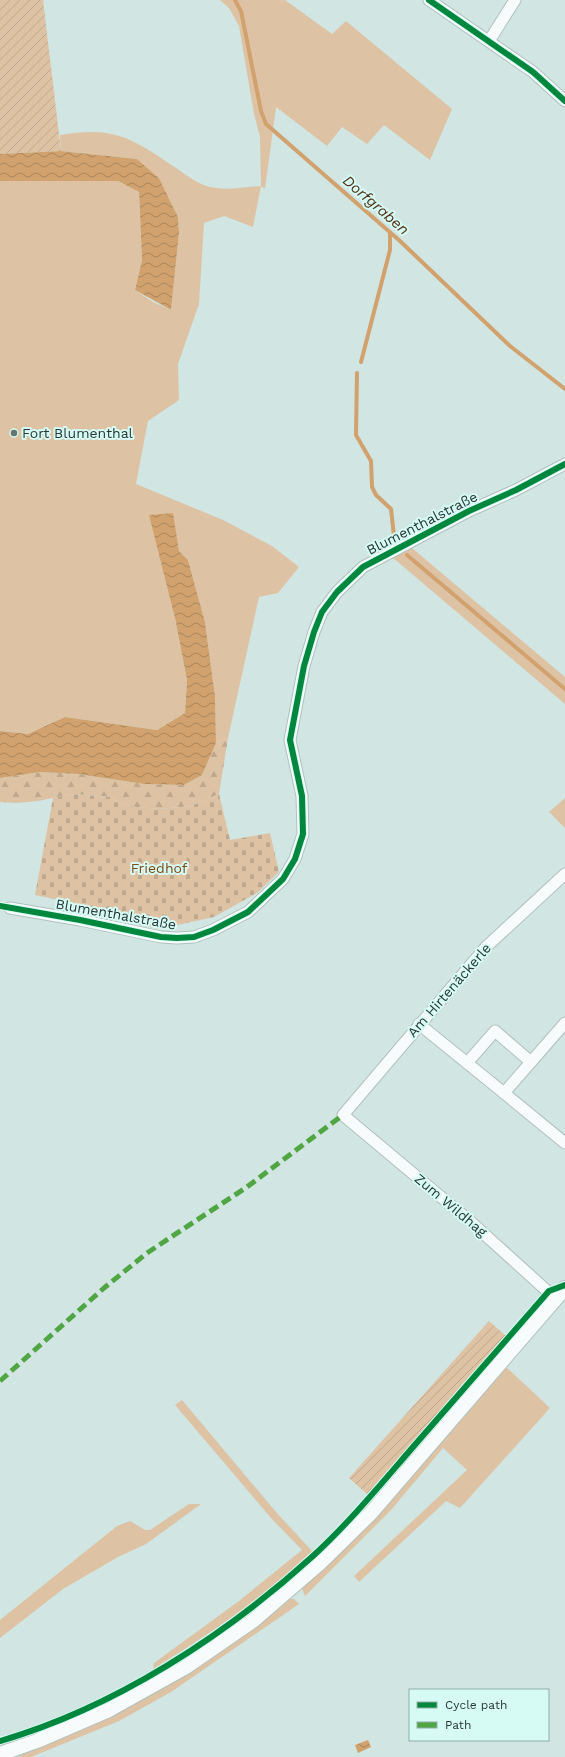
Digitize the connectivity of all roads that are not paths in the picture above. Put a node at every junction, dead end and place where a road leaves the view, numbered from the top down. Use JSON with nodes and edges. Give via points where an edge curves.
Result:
{"nodes":[{"id":1,"x":429,"y":0,"type":"edge"},
{"id":2,"x":515,"y":0,"type":"edge"},
{"id":3,"x":489,"y":41,"type":"junction"},
{"id":4,"x":565,"y":101,"type":"edge"},
{"id":5,"x":565,"y":464,"type":"edge"},
{"id":6,"x":565,"y":874,"type":"edge"},
{"id":7,"x":10,"y":908,"type":"dead end"},
{"id":8,"x":565,"y":1023,"type":"edge"},
{"id":9,"x":419,"y":1024,"type":"junction"},
{"id":10,"x":532,"y":1062,"type":"junction"},
{"id":11,"x":467,"y":1063,"type":"junction"},
{"id":12,"x":504,"y":1093,"type":"junction"},
{"id":13,"x":343,"y":1115,"type":"joint"},
{"id":14,"x":565,"y":1142,"type":"edge"},
{"id":15,"x":561,"y":1293,"type":"edge"},
{"id":16,"x":0,"y":1754,"type":"edge"}],
"edges":[{"from":1,"to":3,"type":"street"},
{"from":2,"to":3,"type":"street"},
{"from":3,"to":4,"type":"street","via":[[534,72]]},
{"from":5,"to":7,"type":"street","name":"Blumenthalstraße","via":[[363,567],[337,592],[322,612],[304,666],[290,740],[302,796],[303,834],[295,859],[283,879],[248,912],[194,937],[177,938]]},
{"from":6,"to":9,"type":"street","name":"Am Hirtenäckerle","via":[[486,947]]},
{"from":8,"to":10,"type":"street"},
{"from":9,"to":11,"type":"street"},
{"from":9,"to":13,"type":"street","name":"Am Hirtenäckerle"},
{"from":10,"to":11,"type":"street","via":[[495,1031]]},
{"from":10,"to":12,"type":"street"},
{"from":11,"to":12,"type":"street"},
{"from":12,"to":14,"type":"street"},
{"from":13,"to":15,"type":"street","name":"Zum Wildhag","via":[[472,1223]]},
{"from":15,"to":16,"type":"street","via":[[371,1513],[320,1563],[254,1620],[186,1667],[109,1710]]}]}
